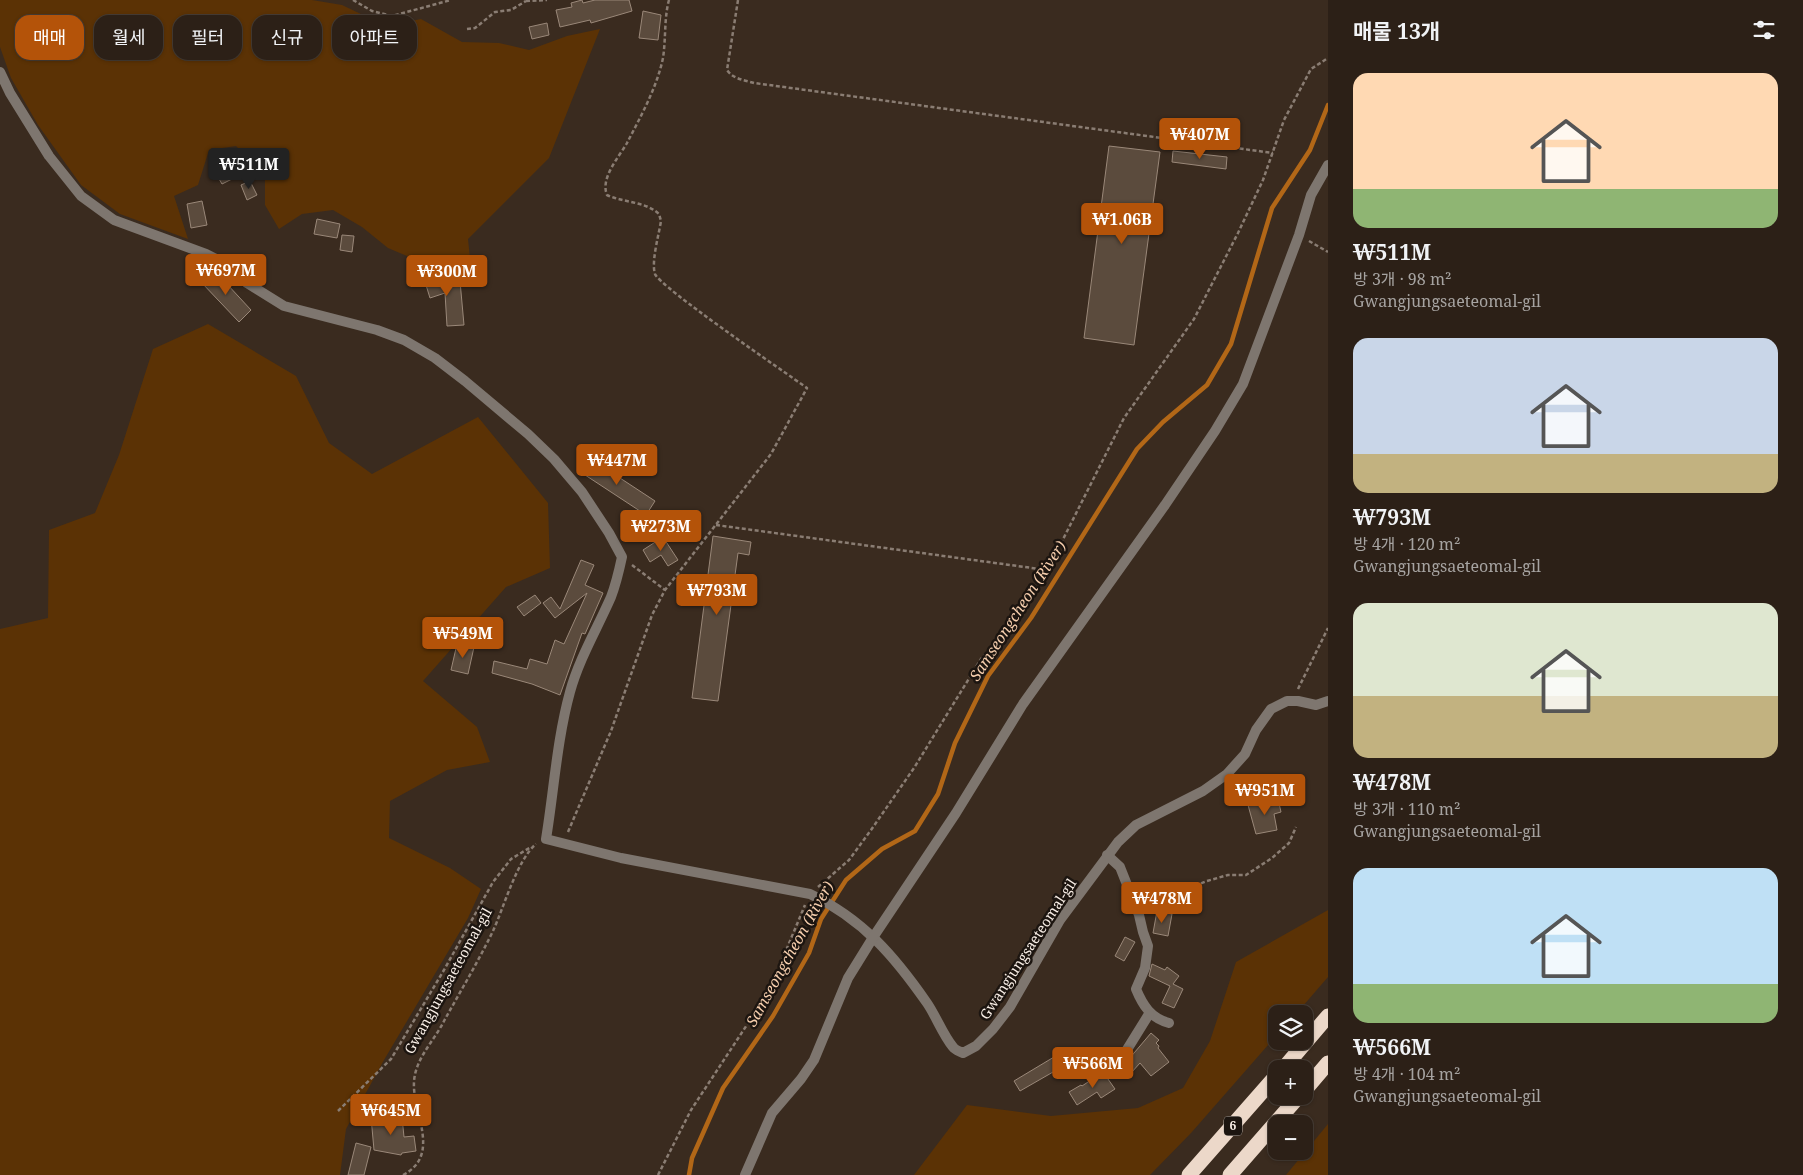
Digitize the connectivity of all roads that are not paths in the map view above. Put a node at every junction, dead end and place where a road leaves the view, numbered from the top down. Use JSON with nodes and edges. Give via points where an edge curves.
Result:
{"nodes":[{"id":1,"x":0,"y":72,"type":"edge"},
{"id":2,"x":1328,"y":165,"type":"edge"},
{"id":3,"x":1328,"y":701,"type":"edge"},
{"id":4,"x":1107,"y":856,"type":"junction"},
{"id":5,"x":874,"y":936,"type":"junction"},
{"id":6,"x":1149,"y":1014,"type":"junction"},
{"id":7,"x":1328,"y":1016,"type":"edge"},
{"id":8,"x":1169,"y":1023,"type":"dead end"},
{"id":9,"x":1290,"y":1060,"type":"edge"},
{"id":10,"x":1113,"y":1062,"type":"dead end"},
{"id":11,"x":1328,"y":1063,"type":"edge"},
{"id":12,"x":1313,"y":1080,"type":"edge"},
{"id":13,"x":1268,"y":1085,"type":"edge"},
{"id":14,"x":1291,"y":1105,"type":"edge"},
{"id":15,"x":745,"y":1175,"type":"edge"},
{"id":16,"x":1189,"y":1175,"type":"edge"},
{"id":17,"x":1230,"y":1175,"type":"edge"}],
"edges":[{"from":1,"to":5,"type":"street","name":"Gwangjungsaeteomal-gil","via":[[49,156],[81,196],[114,220],[228,265],[247,284],[284,306],[377,330],[404,340],[435,358],[521,428],[582,492],[622,557],[611,597],[570,691],[546,838],[621,858],[810,894]]},
{"from":2,"to":5,"type":"street","via":[[1311,195],[1300,235],[1243,384],[1215,432],[1023,704],[956,813]]},
{"from":3,"to":4,"type":"street","name":"Gwangjungsaeteomal-gil","via":[[1316,705],[1287,701],[1272,709],[1256,730],[1245,754],[1226,774],[1203,791],[1136,825]]},
{"from":4,"to":5,"type":"street","name":"Gwangjungsaeteomal-gil","via":[[1060,920],[1010,1006],[993,1029],[976,1046],[963,1053],[953,1048],[930,1007]]},
{"from":4,"to":6,"type":"street","via":[[1120,867],[1148,946],[1145,968],[1136,990]]},
{"from":5,"to":15,"type":"street","via":[[848,978],[814,1060],[772,1113]]},
{"from":6,"to":8,"type":"street"},
{"from":6,"to":10,"type":"street","via":[[1123,1056]]},
{"from":7,"to":9,"type":"highway"},
{"from":11,"to":12,"type":"highway"},
{"from":13,"to":16,"type":"highway","number":"6"},
{"from":14,"to":17,"type":"highway","number":"6"}]}
